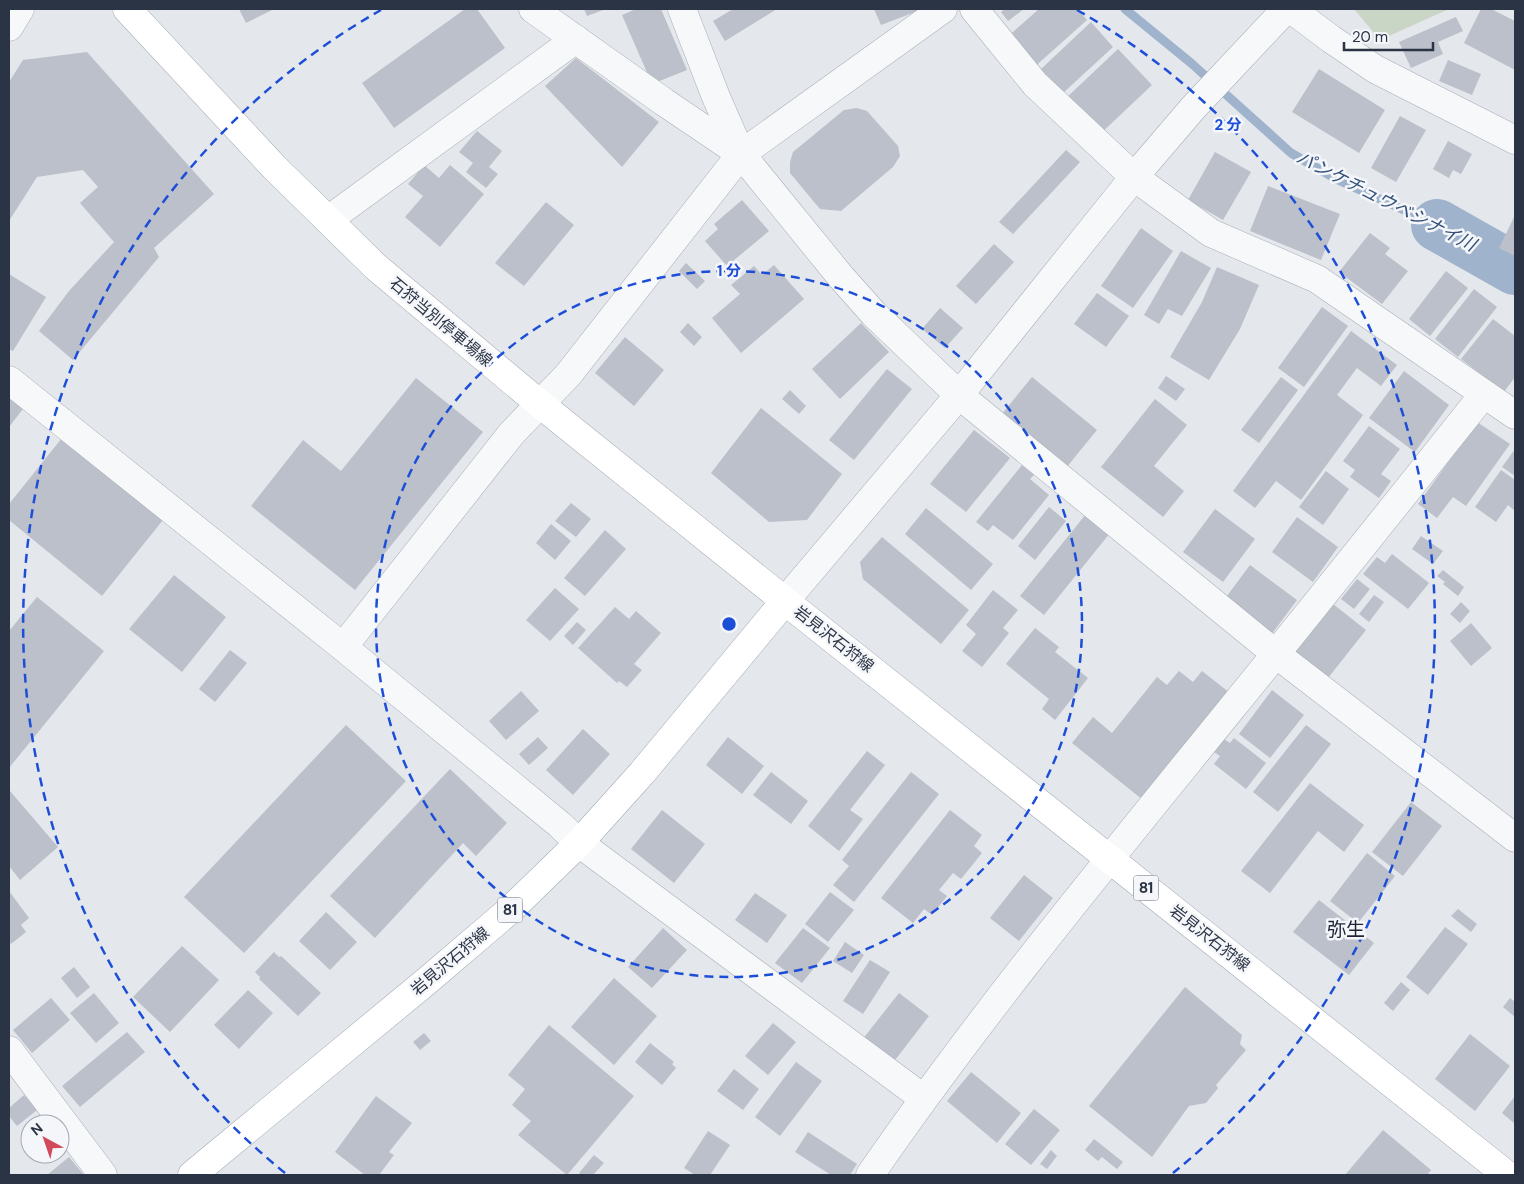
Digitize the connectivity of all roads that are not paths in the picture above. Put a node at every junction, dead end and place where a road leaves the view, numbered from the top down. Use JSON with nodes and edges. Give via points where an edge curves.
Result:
{"nodes":[{"id":1,"x":20,"y":9,"type":"edge"},
{"id":2,"x":534,"y":9,"type":"edge"},
{"id":3,"x":682,"y":9,"type":"edge"},
{"id":4,"x":943,"y":9,"type":"edge"},
{"id":5,"x":974,"y":9,"type":"edge"},
{"id":6,"x":1286,"y":9,"type":"edge"},
{"id":7,"x":1291,"y":9,"type":"edge"},
{"id":8,"x":129,"y":10,"type":"edge"},
{"id":9,"x":9,"y":27,"type":"edge"},
{"id":10,"x":576,"y":39,"type":"junction"},
{"id":11,"x":1515,"y":140,"type":"edge"},
{"id":12,"x":741,"y":154,"type":"junction"},
{"id":13,"x":1134,"y":178,"type":"junction"},
{"id":14,"x":328,"y":220,"type":"junction"},
{"id":15,"x":9,"y":380,"type":"edge"},
{"id":16,"x":1484,"y":394,"type":"junction"},
{"id":17,"x":959,"y":395,"type":"junction"},
{"id":18,"x":540,"y":404,"type":"junction"},
{"id":19,"x":1515,"y":415,"type":"edge"},
{"id":20,"x":785,"y":601,"type":"junction"},
{"id":21,"x":343,"y":646,"type":"junction"},
{"id":22,"x":1276,"y":654,"type":"junction"},
{"id":23,"x":1515,"y":838,"type":"edge"},
{"id":24,"x":580,"y":843,"type":"junction"},
{"id":25,"x":1109,"y":858,"type":"junction"},
{"id":26,"x":9,"y":1050,"type":"edge"},
{"id":27,"x":923,"y":1098,"type":"junction"},
{"id":28,"x":103,"y":1175,"type":"edge"},
{"id":29,"x":192,"y":1175,"type":"edge"},
{"id":30,"x":870,"y":1175,"type":"edge"},
{"id":31,"x":1507,"y":1175,"type":"edge"}],
"edges":[{"from":1,"to":9,"type":"street"},
{"from":2,"to":10,"type":"street"},
{"from":3,"to":12,"type":"street"},
{"from":4,"to":12,"type":"street"},
{"from":5,"to":13,"type":"street","via":[[1035,84]]},
{"from":6,"to":13,"type":"street","via":[[1193,108]]},
{"from":7,"to":11,"type":"street","via":[[1376,69]]},
{"from":8,"to":14,"type":"main road","name":"石狩当別停車場線","via":[[274,167]]},
{"from":10,"to":12,"type":"street"},
{"from":10,"to":14,"type":"street"},
{"from":12,"to":17,"type":"street","via":[[874,314]]},
{"from":12,"to":18,"type":"street","via":[[568,374]]},
{"from":13,"to":16,"type":"street","via":[[1212,233],[1317,279]]},
{"from":13,"to":17,"type":"street"},
{"from":14,"to":18,"type":"main road","name":"石狩当別停車場線","via":[[376,267]]},
{"from":15,"to":21,"type":"street"},
{"from":16,"to":19,"type":"street"},
{"from":16,"to":22,"type":"street"},
{"from":17,"to":20,"type":"street"},
{"from":17,"to":22,"type":"street"},
{"from":18,"to":20,"type":"main road","name":"石狩当別停車場線"},
{"from":18,"to":21,"type":"street","via":[[512,433]]},
{"from":20,"to":24,"type":"main road","name":"岩見沢石狩線","number":"81"},
{"from":20,"to":25,"type":"main road","name":"岩見沢石狩線","number":"81"},
{"from":21,"to":24,"type":"street"},
{"from":22,"to":23,"type":"street"},
{"from":22,"to":25,"type":"street"},
{"from":24,"to":27,"type":"street"},
{"from":24,"to":29,"type":"main road","name":"岩見沢石狩線","number":"81","via":[[510,910]]},
{"from":25,"to":27,"type":"street"},
{"from":25,"to":31,"type":"main road","name":"岩見沢石狩線","number":"81"},
{"from":26,"to":28,"type":"street"},
{"from":27,"to":30,"type":"street"}]}
